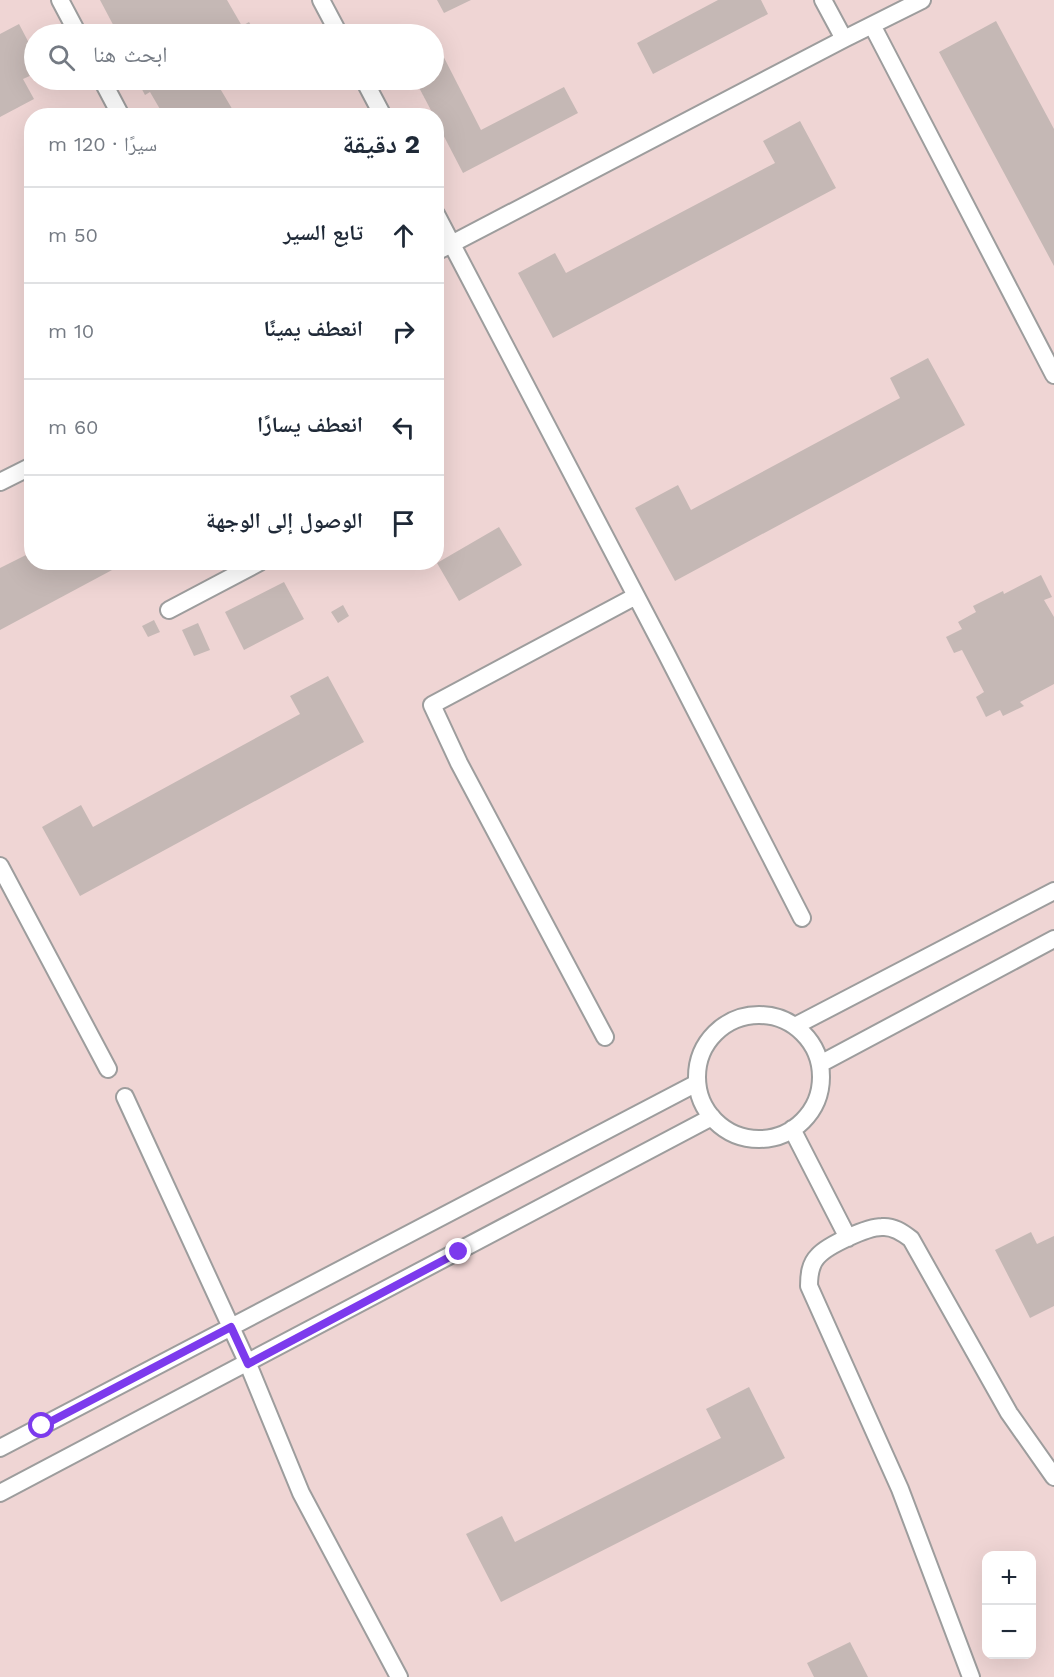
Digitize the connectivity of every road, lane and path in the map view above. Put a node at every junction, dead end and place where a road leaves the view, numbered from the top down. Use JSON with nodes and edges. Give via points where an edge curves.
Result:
{"nodes":[{"id":1,"x":60,"y":0,"type":"edge"},
{"id":2,"x":321,"y":0,"type":"edge"},
{"id":3,"x":824,"y":0,"type":"edge"},
{"id":4,"x":922,"y":0,"type":"edge"},
{"id":5,"x":73,"y":24,"type":"edge"},
{"id":6,"x":334,"y":24,"type":"edge"},
{"id":7,"x":872,"y":25,"type":"junction"},
{"id":8,"x":843,"y":39,"type":"junction"},
{"id":9,"x":107,"y":90,"type":"edge"},
{"id":10,"x":369,"y":90,"type":"edge"},
{"id":11,"x":117,"y":108,"type":"edge"},
{"id":12,"x":379,"y":108,"type":"edge"},
{"id":13,"x":444,"y":228,"type":"edge"},
{"id":14,"x":453,"y":244,"type":"junction"},
{"id":15,"x":444,"y":248,"type":"edge"},
{"id":16,"x":1054,"y":375,"type":"edge"},
{"id":17,"x":24,"y":470,"type":"edge"},
{"id":18,"x":0,"y":482,"type":"edge"},
{"id":19,"x":245,"y":570,"type":"edge"},
{"id":20,"x":636,"y":596,"type":"junction"},
{"id":21,"x":169,"y":610,"type":"dead end"},
{"id":22,"x":0,"y":866,"type":"edge"},
{"id":23,"x":1054,"y":891,"type":"edge"},
{"id":24,"x":802,"y":918,"type":"dead end"},
{"id":25,"x":1054,"y":939,"type":"edge"},
{"id":26,"x":795,"y":1026,"type":"junction"},
{"id":27,"x":605,"y":1036,"type":"dead end"},
{"id":28,"x":820,"y":1064,"type":"junction"},
{"id":29,"x":108,"y":1069,"type":"dead end"},
{"id":30,"x":697,"y":1083,"type":"junction"},
{"id":31,"x":125,"y":1096,"type":"dead end"},
{"id":32,"x":712,"y":1117,"type":"junction"},
{"id":33,"x":792,"y":1130,"type":"junction"},
{"id":34,"x":848,"y":1238,"type":"junction"},
{"id":35,"x":231,"y":1327,"type":"junction"},
{"id":36,"x":248,"y":1364,"type":"junction"},
{"id":37,"x":0,"y":1448,"type":"edge"},
{"id":38,"x":1054,"y":1477,"type":"edge"},
{"id":39,"x":0,"y":1494,"type":"edge"},
{"id":40,"x":399,"y":1677,"type":"edge"},
{"id":41,"x":971,"y":1677,"type":"edge"}],
"edges":[{"from":1,"to":5,"type":"lane"},
{"from":2,"to":6,"type":"lane"},
{"from":3,"to":8,"type":"lane"},
{"from":4,"to":7,"type":"lane"},
{"from":7,"to":8,"type":"lane"},
{"from":7,"to":16,"type":"lane"},
{"from":8,"to":14,"type":"lane"},
{"from":9,"to":11,"type":"lane"},
{"from":10,"to":12,"type":"lane"},
{"from":13,"to":14,"type":"lane"},
{"from":14,"to":15,"type":"lane"},
{"from":14,"to":20,"type":"lane"},
{"from":17,"to":18,"type":"lane"},
{"from":19,"to":21,"type":"lane"},
{"from":20,"to":24,"type":"lane"},
{"from":20,"to":27,"type":"lane","via":[[432,705]]},
{"from":22,"to":29,"type":"lane"},
{"from":23,"to":26,"type":"lane"},
{"from":25,"to":28,"type":"lane"},
{"from":26,"to":28,"type":"lane","via":[[807,1036]]},
{"from":26,"to":30,"type":"lane","via":[[766,1015],[728,1024],[710,1038],[702,1052]]},
{"from":28,"to":33,"type":"lane","via":[[819,1094],[808,1114]]},
{"from":30,"to":32,"type":"lane"},
{"from":30,"to":35,"type":"lane"},
{"from":31,"to":35,"type":"lane"},
{"from":32,"to":33,"type":"lane","via":[[723,1127],[750,1138],[772,1137]]},
{"from":32,"to":36,"type":"lane"},
{"from":33,"to":34,"type":"lane"},
{"from":34,"to":38,"type":"lane","via":[[882,1227],[901,1231],[912,1239],[1008,1413]]},
{"from":34,"to":41,"type":"lane","via":[[818,1255],[809,1275],[809,1286],[900,1489]]},
{"from":35,"to":36,"type":"lane"},
{"from":35,"to":37,"type":"lane"},
{"from":36,"to":39,"type":"lane"},
{"from":36,"to":40,"type":"lane","via":[[301,1493]]}]}
